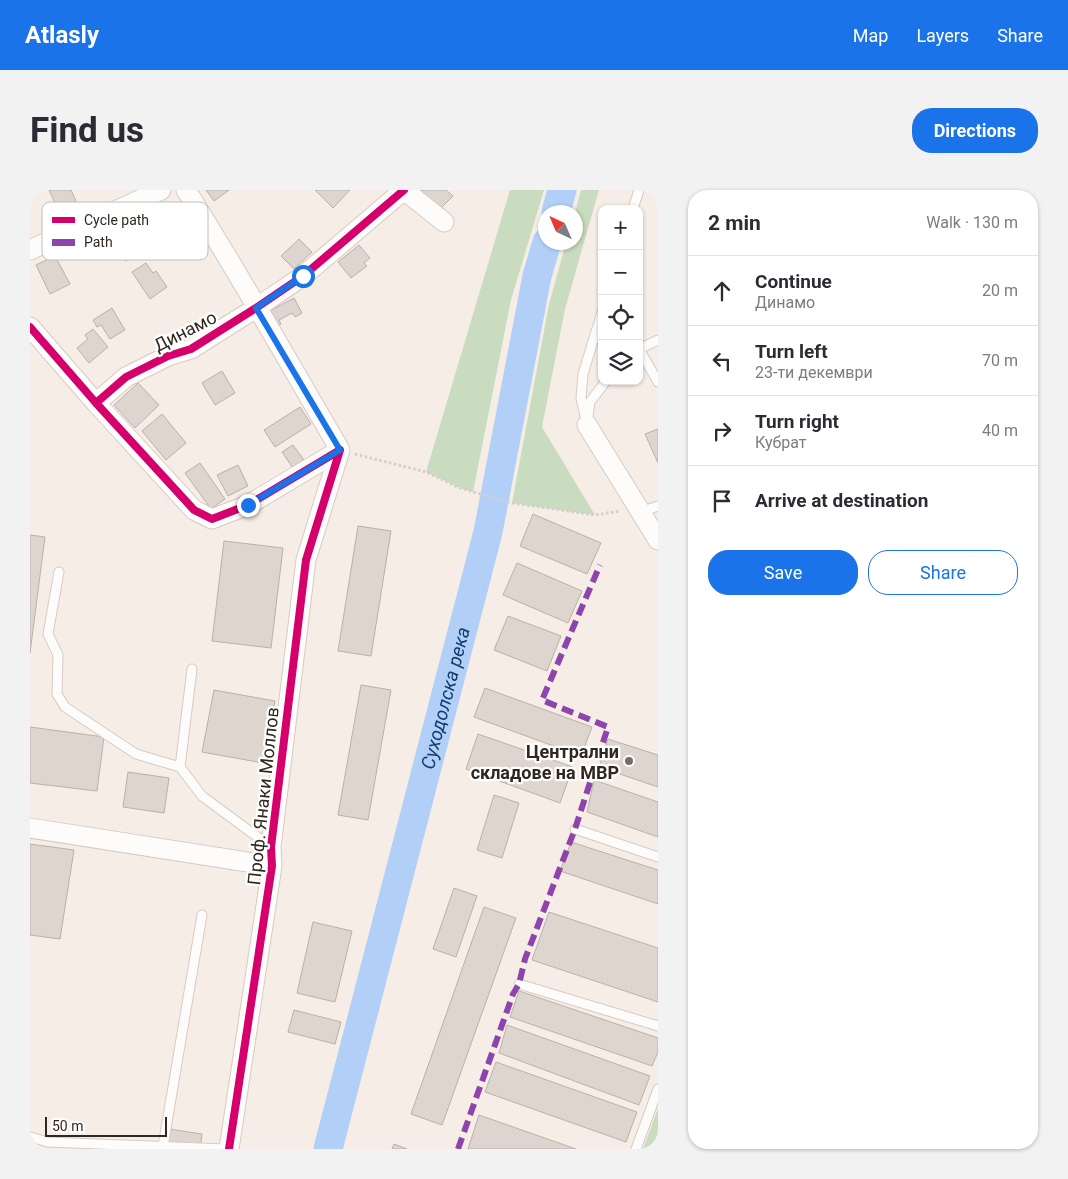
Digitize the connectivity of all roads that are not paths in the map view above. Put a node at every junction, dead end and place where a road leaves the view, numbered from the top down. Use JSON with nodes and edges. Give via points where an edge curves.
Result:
{"nodes":[{"id":1,"x":161,"y":190,"type":"edge"},
{"id":2,"x":186,"y":190,"type":"edge"},
{"id":3,"x":404,"y":190,"type":"edge"},
{"id":4,"x":639,"y":190,"type":"edge"},
{"id":5,"x":135,"y":202,"type":"edge"},
{"id":6,"x":194,"y":202,"type":"edge"},
{"id":7,"x":634,"y":205,"type":"edge"},
{"id":8,"x":444,"y":222,"type":"dead end"},
{"id":9,"x":208,"y":225,"type":"edge"},
{"id":10,"x":42,"y":245,"type":"edge"},
{"id":11,"x":30,"y":250,"type":"edge"},
{"id":12,"x":256,"y":308,"type":"junction"},
{"id":13,"x":598,"y":325,"type":"edge"},
{"id":14,"x":30,"y":327,"type":"edge"},
{"id":15,"x":658,"y":340,"type":"edge"},
{"id":16,"x":643,"y":347,"type":"edge"},
{"id":17,"x":643,"y":356,"type":"edge"},
{"id":18,"x":658,"y":382,"type":"edge"},
{"id":19,"x":603,"y":385,"type":"edge"},
{"id":20,"x":96,"y":403,"type":"junction"},
{"id":21,"x":587,"y":425,"type":"junction"},
{"id":22,"x":340,"y":450,"type":"junction"},
{"id":23,"x":645,"y":509,"type":"edge"},
{"id":24,"x":658,"y":540,"type":"edge"},
{"id":25,"x":59,"y":572,"type":"dead end"},
{"id":26,"x":192,"y":669,"type":"dead end"},
{"id":27,"x":180,"y":767,"type":"junction"},
{"id":28,"x":30,"y":828,"type":"edge"},
{"id":29,"x":575,"y":829,"type":"dead end"},
{"id":30,"x":272,"y":857,"type":"junction"},
{"id":31,"x":658,"y":857,"type":"edge"},
{"id":32,"x":202,"y":915,"type":"dead end"},
{"id":33,"x":519,"y":984,"type":"dead end"},
{"id":34,"x":658,"y":1026,"type":"edge"},
{"id":35,"x":658,"y":1089,"type":"edge"},
{"id":36,"x":30,"y":1137,"type":"edge"},
{"id":37,"x":163,"y":1146,"type":"junction"},
{"id":38,"x":225,"y":1149,"type":"edge"},
{"id":39,"x":230,"y":1149,"type":"edge"},
{"id":40,"x":636,"y":1149,"type":"edge"}],
"edges":[{"from":1,"to":5,"type":"street"},
{"from":2,"to":6,"type":"street"},
{"from":3,"to":8,"type":"street"},
{"from":3,"to":12,"type":"street","name":"Динамо","via":[[303,276]]},
{"from":4,"to":7,"type":"lane"},
{"from":9,"to":12,"type":"street"},
{"from":10,"to":11,"type":"street"},
{"from":12,"to":20,"type":"street","name":"Динамо","via":[[191,349],[126,376]]},
{"from":12,"to":22,"type":"street"},
{"from":13,"to":21,"type":"lane","via":[[583,374],[581,398]]},
{"from":14,"to":20,"type":"street"},
{"from":15,"to":16,"type":"lane"},
{"from":17,"to":18,"type":"lane"},
{"from":19,"to":21,"type":"lane","via":[[590,402]]},
{"from":20,"to":22,"type":"street","via":[[194,510],[212,519],[248,505]]},
{"from":21,"to":23,"type":"street"},
{"from":22,"to":30,"type":"street","name":"Проф. Янаки Моллов","via":[[306,560]]},
{"from":23,"to":24,"type":"street"},
{"from":25,"to":27,"type":"lane","via":[[48,634],[58,655],[57,694],[65,707],[136,754]]},
{"from":26,"to":27,"type":"lane"},
{"from":27,"to":30,"type":"lane","via":[[202,796]]},
{"from":28,"to":30,"type":"street"},
{"from":29,"to":31,"type":"lane"},
{"from":30,"to":39,"type":"street","name":"Проф. Янаки Моллов"},
{"from":32,"to":37,"type":"lane"},
{"from":33,"to":34,"type":"lane"},
{"from":35,"to":40,"type":"lane"},
{"from":36,"to":37,"type":"lane","via":[[48,1142]]},
{"from":37,"to":38,"type":"lane"}]}
